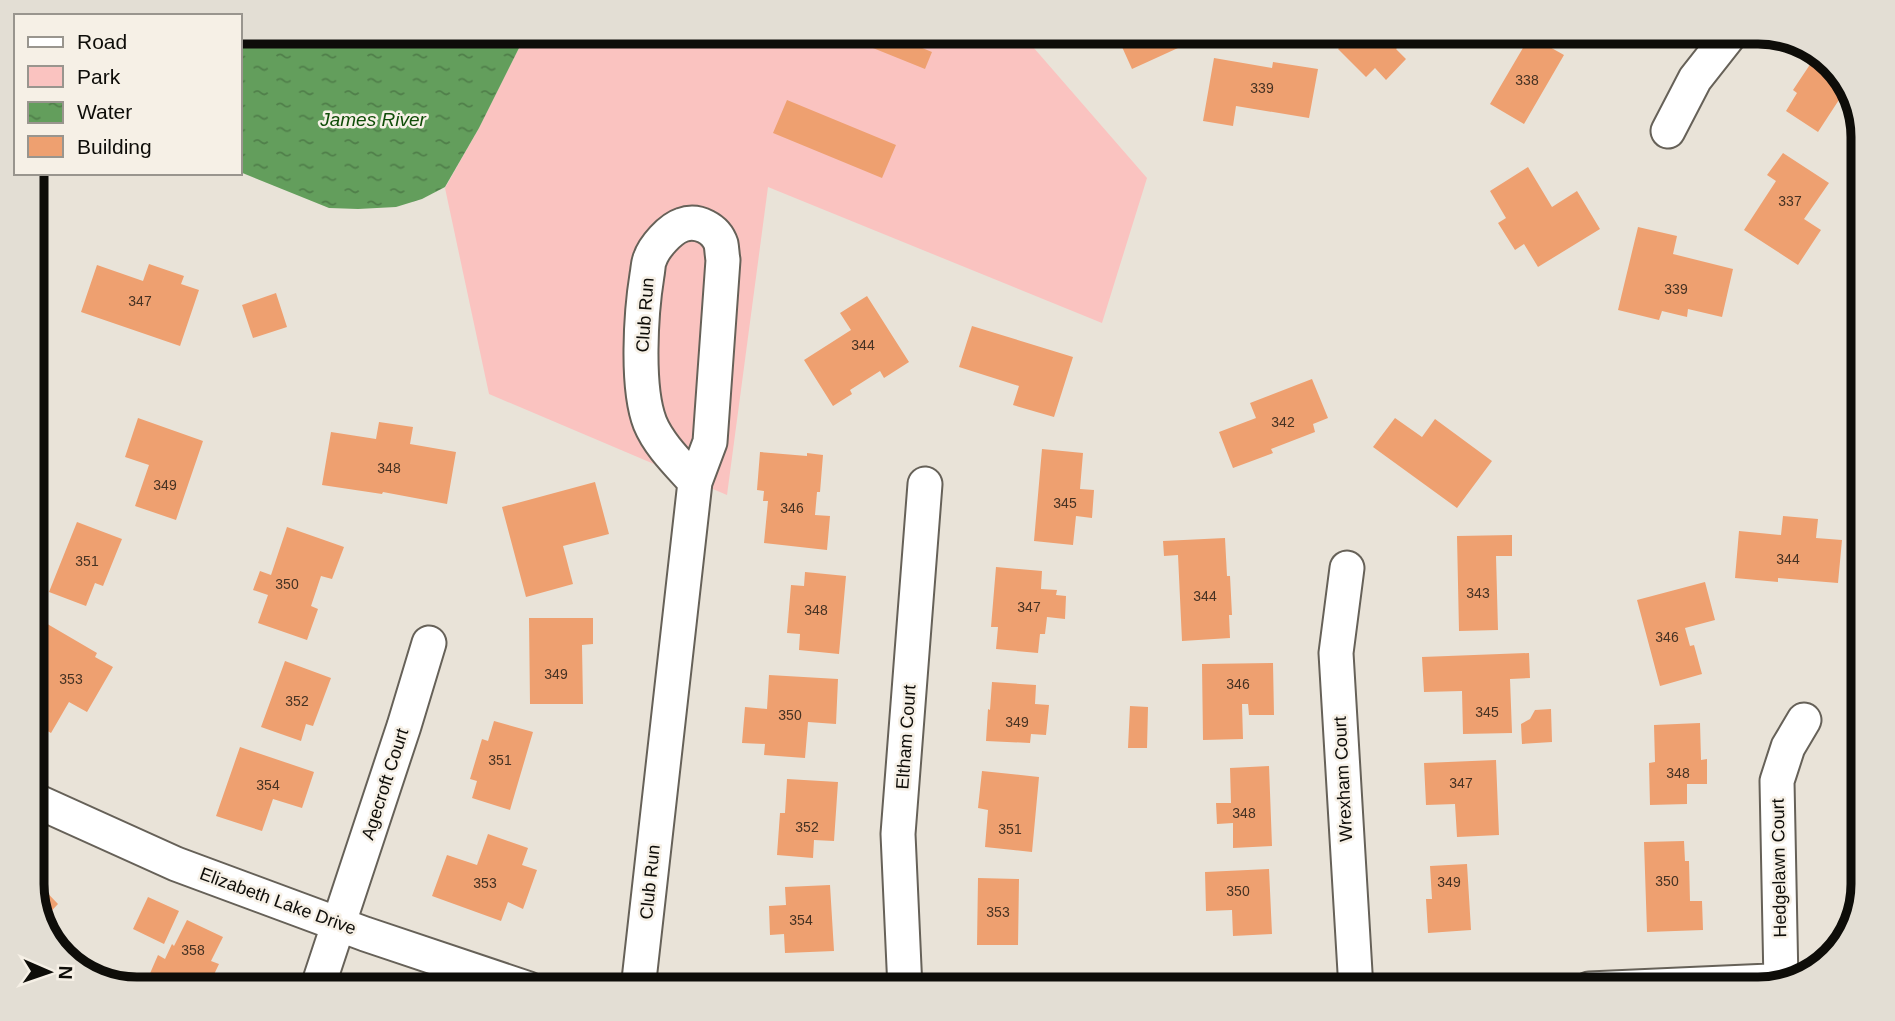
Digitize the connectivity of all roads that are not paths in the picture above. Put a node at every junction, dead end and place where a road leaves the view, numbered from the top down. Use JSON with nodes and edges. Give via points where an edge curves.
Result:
{"nodes":[{"id":1,"x":1722,"y":44,"type":"edge"},
{"id":2,"x":1668,"y":131,"type":"dead end"},
{"id":3,"x":695,"y":482,"type":"junction"},
{"id":4,"x":925,"y":484,"type":"dead end"},
{"id":5,"x":1347,"y":568,"type":"dead end"},
{"id":6,"x":429,"y":643,"type":"dead end"},
{"id":7,"x":1804,"y":719,"type":"dead end"},
{"id":8,"x":44,"y":804,"type":"edge"},
{"id":9,"x":340,"y":924,"type":"junction"},
{"id":10,"x":1784,"y":973,"type":"edge"},
{"id":11,"x":321,"y":977,"type":"edge"},
{"id":12,"x":494,"y":977,"type":"edge"},
{"id":13,"x":639,"y":977,"type":"edge"},
{"id":14,"x":904,"y":977,"type":"edge"},
{"id":15,"x":1355,"y":977,"type":"edge"}],
"edges":[{"from":1,"to":2,"type":"street","via":[[1695,79]]},
{"from":3,"to":3,"type":"street","name":"Club Run","via":[[710,442],[723,260],[711,229],[683,224],[664,237],[650,259],[641,356],[650,424]]},
{"from":3,"to":13,"type":"street","name":"Club Run"},
{"from":4,"to":14,"type":"street","name":"Eltham Court","via":[[898,834]]},
{"from":5,"to":15,"type":"street","name":"Wrexham Court","via":[[1336,653]]},
{"from":6,"to":9,"type":"street","name":"Agecroft Court"},
{"from":7,"to":10,"type":"street","name":"Hedgelawn Court","via":[[1777,781]]},
{"from":8,"to":9,"type":"street","name":"Elizabeth Lake Drive","via":[[176,864]]},
{"from":9,"to":11,"type":"street","name":"Agecroft Court"},
{"from":9,"to":12,"type":"street","name":"Elizabeth Lake Drive"}]}
